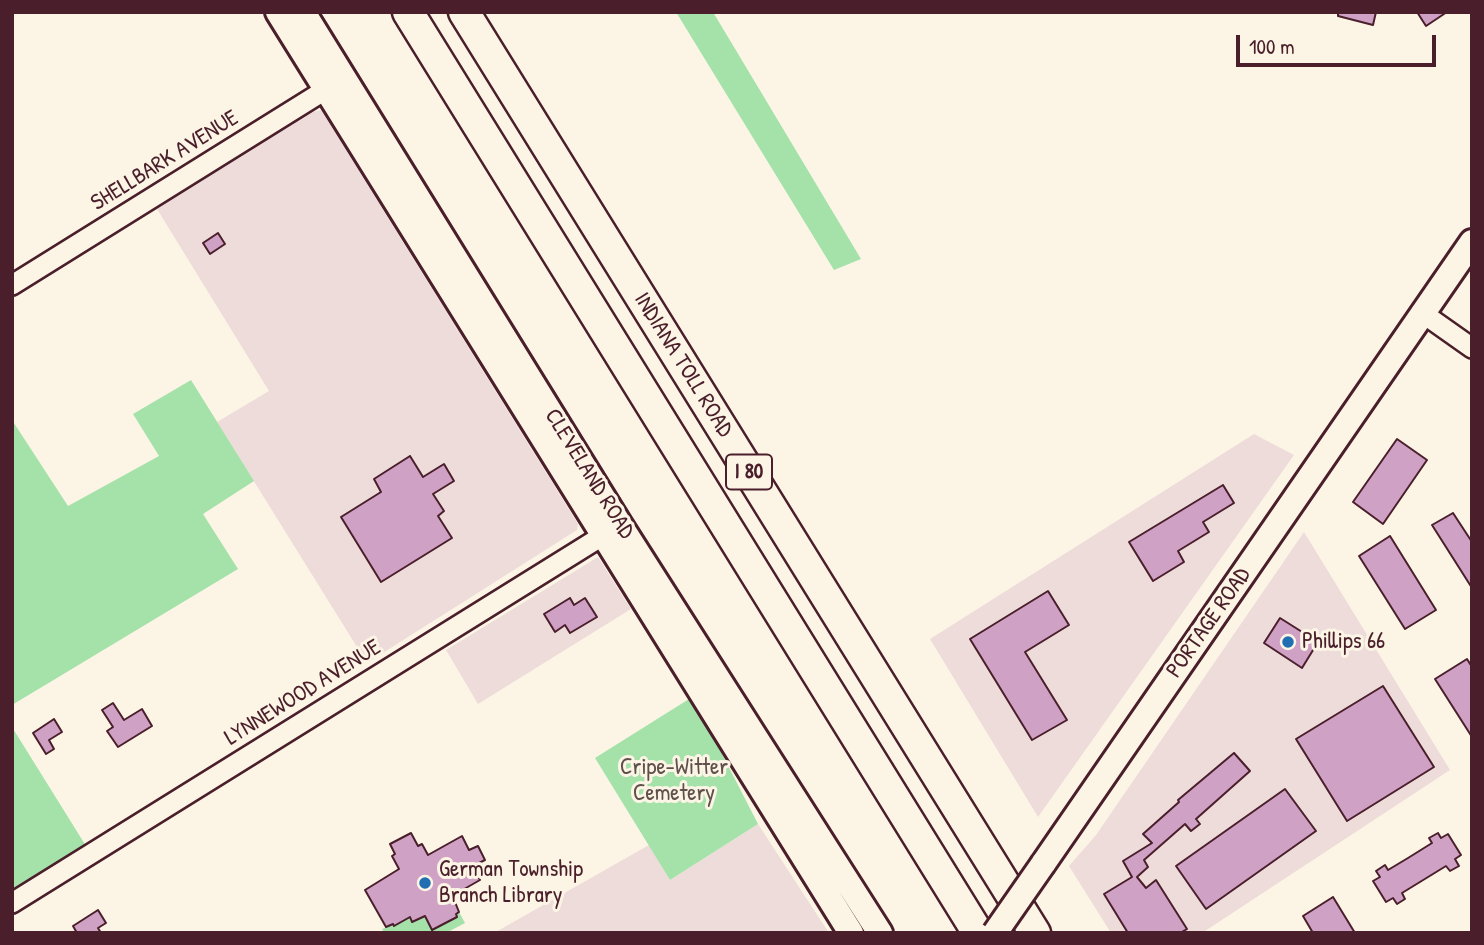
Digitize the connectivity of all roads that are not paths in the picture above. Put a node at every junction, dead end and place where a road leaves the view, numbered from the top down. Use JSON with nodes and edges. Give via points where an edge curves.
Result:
{"nodes":[{"id":1,"x":278,"y":12,"type":"edge"},
{"id":2,"x":303,"y":12,"type":"edge"},
{"id":3,"x":408,"y":12,"type":"edge"},
{"id":4,"x":464,"y":12,"type":"edge"},
{"id":5,"x":335,"y":84,"type":"junction"},
{"id":6,"x":1472,"y":242,"type":"edge"},
{"id":7,"x":12,"y":285,"type":"edge"},
{"id":8,"x":1421,"y":313,"type":"junction"},
{"id":9,"x":1472,"y":348,"type":"edge"},
{"id":10,"x":612,"y":531,"type":"junction"},
{"id":11,"x":12,"y":903,"type":"edge"},
{"id":12,"x":851,"y":933,"type":"edge"},
{"id":13,"x":880,"y":933,"type":"edge"},
{"id":14,"x":978,"y":933,"type":"edge"},
{"id":15,"x":995,"y":933,"type":"edge"},
{"id":16,"x":1035,"y":933,"type":"edge"}],
"edges":[{"from":1,"to":5,"type":"main road","name":"CLEVELAND ROAD"},
{"from":2,"to":5,"type":"main road","name":"CLEVELAND ROAD"},
{"from":3,"to":14,"type":"highway","name":"INDIANA TOLL ROAD","number":"I 80"},
{"from":4,"to":16,"type":"highway","name":"INDIANA TOLL ROAD","number":"I 80"},
{"from":5,"to":7,"type":"street","name":"SHELLBARK AVENUE"},
{"from":5,"to":10,"type":"main road","name":"CLEVELAND ROAD"},
{"from":6,"to":8,"type":"main road","name":"PORTAGE ROAD"},
{"from":8,"to":9,"type":"street"},
{"from":8,"to":15,"type":"main road","name":"PORTAGE ROAD","bridge":true},
{"from":10,"to":11,"type":"street","name":"LYNNEWOOD AVENUE"},
{"from":10,"to":12,"type":"main road","name":"CLEVELAND ROAD"},
{"from":10,"to":13,"type":"main road","name":"CLEVELAND ROAD"}]}
